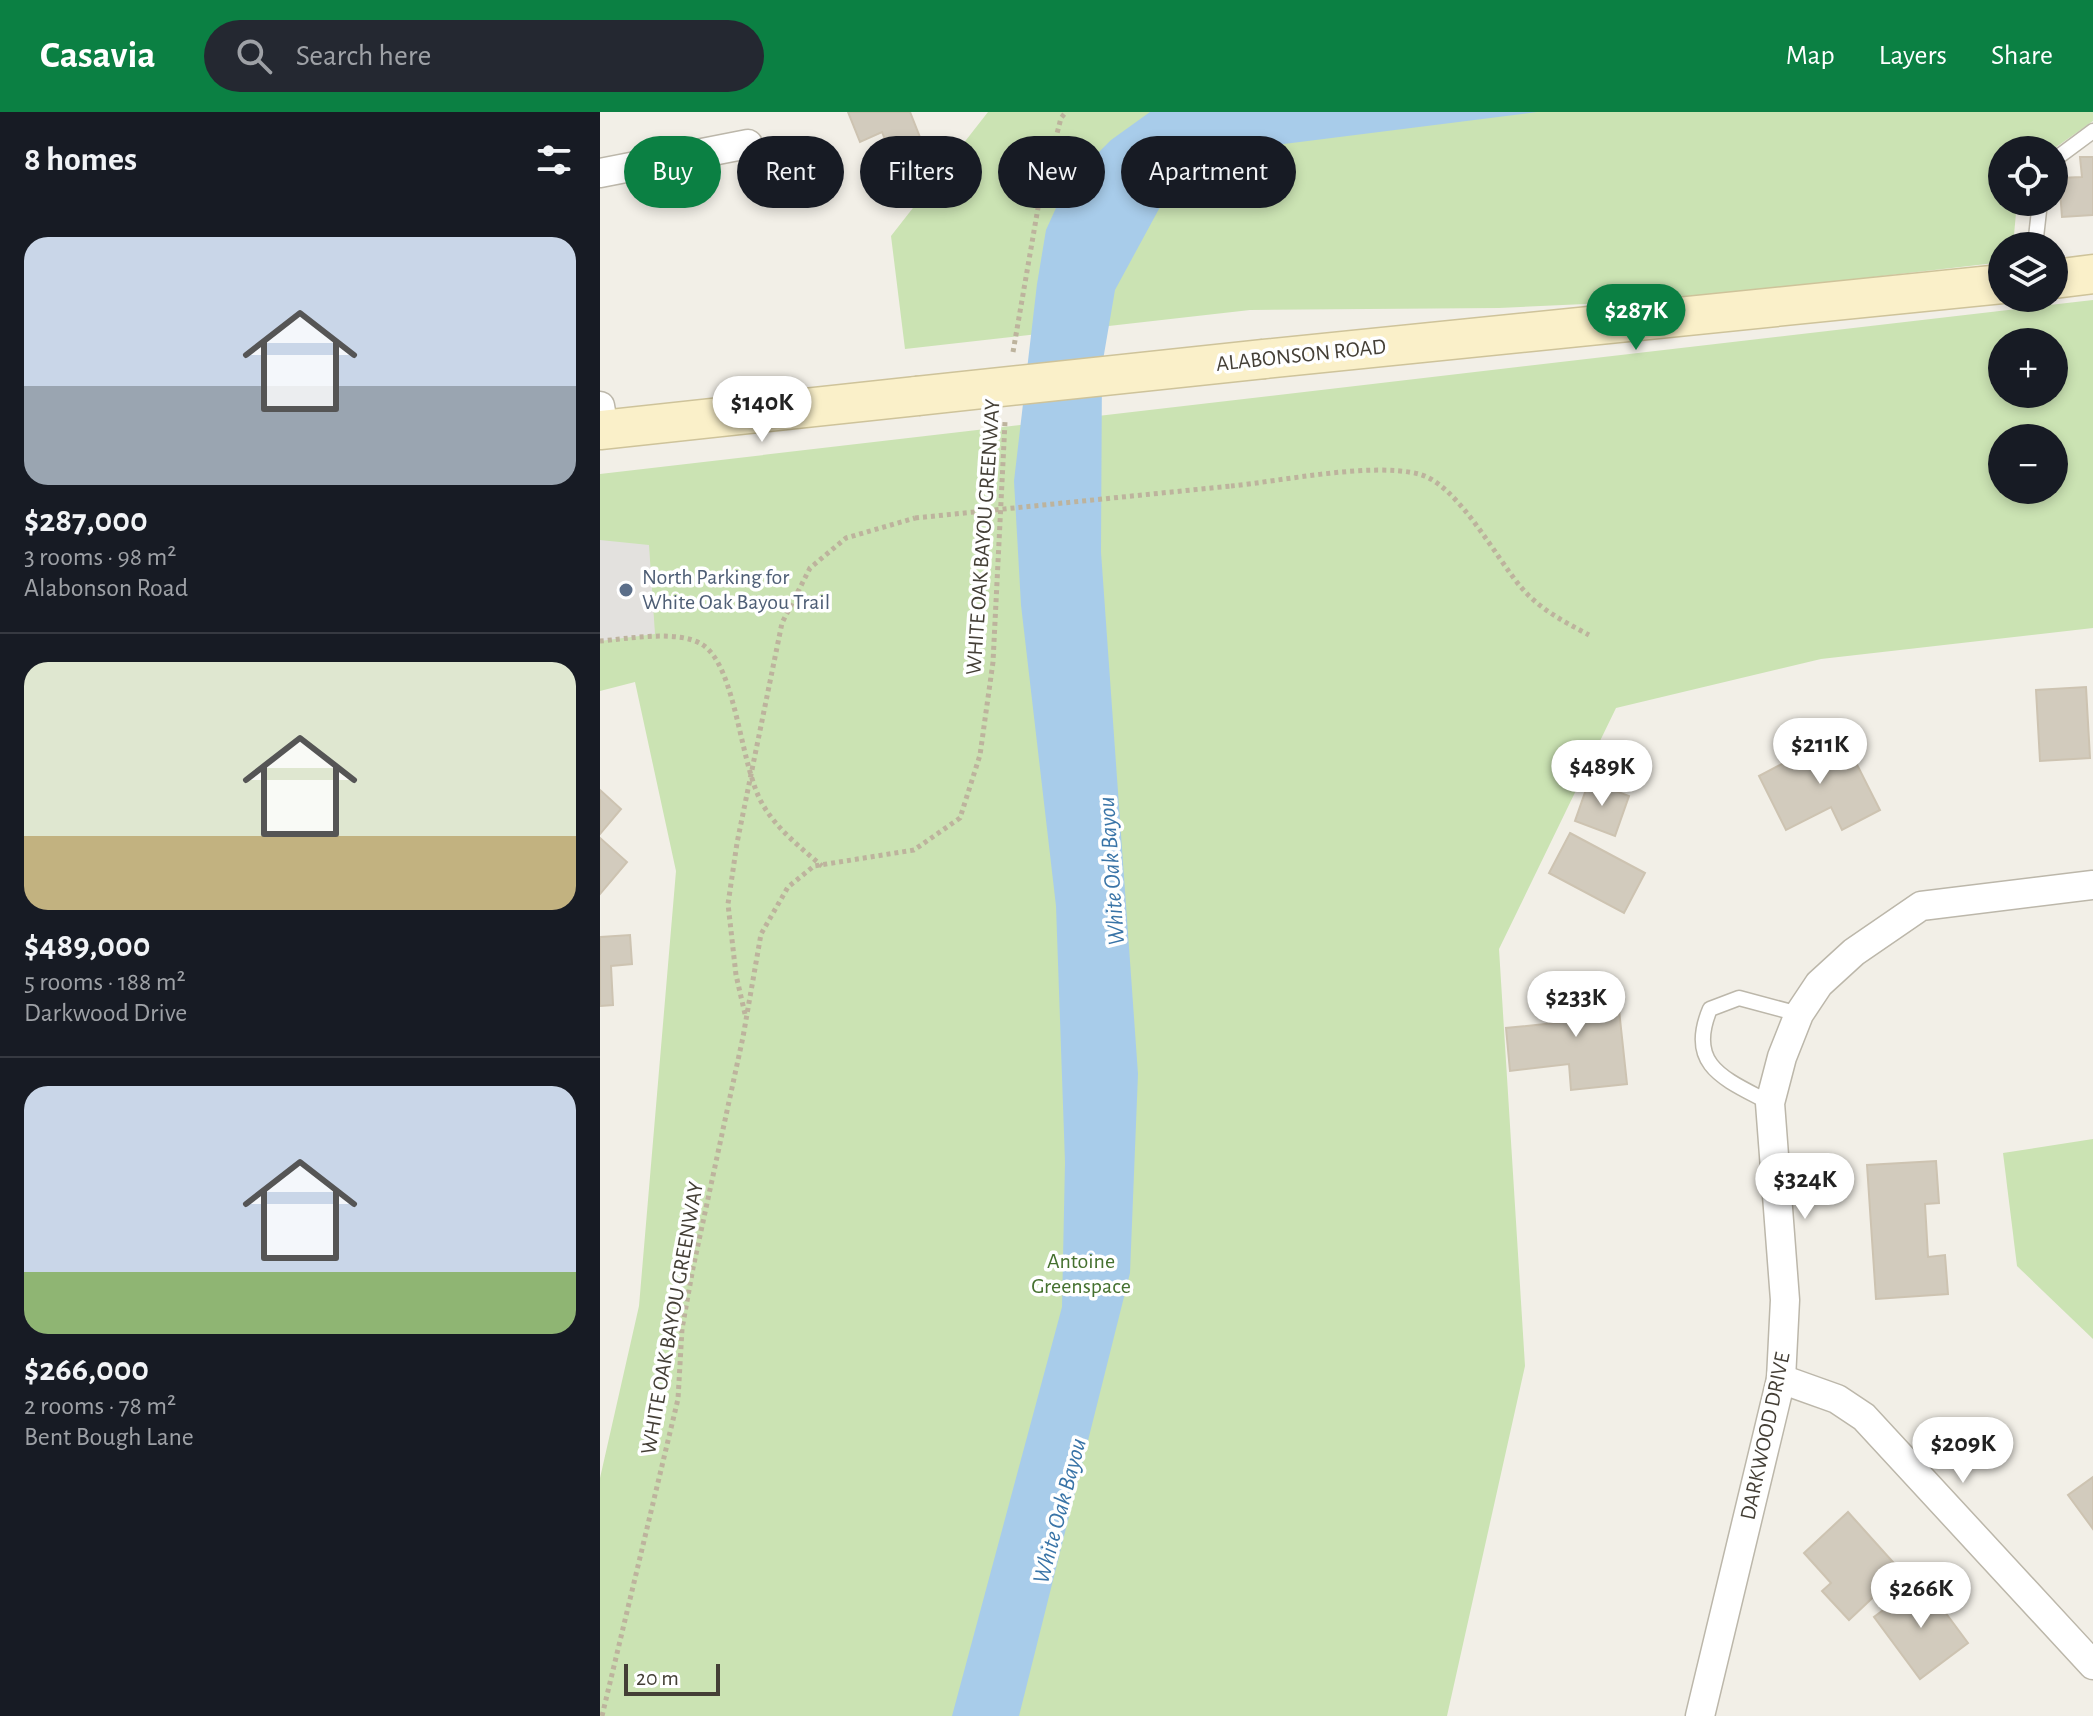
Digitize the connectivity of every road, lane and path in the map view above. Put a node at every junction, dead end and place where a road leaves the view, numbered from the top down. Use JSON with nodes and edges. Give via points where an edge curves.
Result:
{"nodes":[{"id":1,"x":1066,"y":112,"type":"edge"},
{"id":2,"x":2093,"y":131,"type":"edge"},
{"id":3,"x":737,"y":146,"type":"edge"},
{"id":4,"x":2068,"y":150,"type":"edge"},
{"id":5,"x":600,"y":173,"type":"edge"},
{"id":6,"x":2093,"y":274,"type":"edge"},
{"id":7,"x":2068,"y":277,"type":"edge"},
{"id":8,"x":1988,"y":285,"type":"edge"},
{"id":9,"x":1011,"y":363,"type":"dead end"},
{"id":10,"x":1005,"y":420,"type":"dead end"},
{"id":11,"x":601,"y":422,"type":"edge"},
{"id":12,"x":1589,"y":635,"type":"dead end"},
{"id":13,"x":600,"y":641,"type":"edge"},
{"id":14,"x":751,"y":773,"type":"junction"},
{"id":15,"x":822,"y":866,"type":"junction"},
{"id":16,"x":2093,"y":885,"type":"edge"},
{"id":17,"x":1799,"y":1014,"type":"junction"},
{"id":18,"x":746,"y":1017,"type":"junction"},
{"id":19,"x":1770,"y":1103,"type":"junction"},
{"id":20,"x":1781,"y":1379,"type":"junction"},
{"id":21,"x":2093,"y":1665,"type":"edge"},
{"id":22,"x":602,"y":1716,"type":"edge"},
{"id":23,"x":1700,"y":1716,"type":"edge"}],
"edges":[{"from":1,"to":9,"type":"path","via":[[1038,208]]},
{"from":2,"to":4,"type":"lane"},
{"from":3,"to":5,"type":"street"},
{"from":6,"to":7,"type":"street"},
{"from":8,"to":11,"type":"street","name":"ALABONSON ROAD","bridge":true,"via":[[917,396]]},
{"from":10,"to":15,"type":"path","name":"WHITE OAK BAYOU GREENWAY","via":[[993,662],[980,755],[960,818],[914,850]]},
{"from":12,"to":14,"type":"path","name":"WHITE OAK BAYOU GREENWAY","bridge":true,"via":[[1549,614],[1521,587],[1444,487],[1421,475],[1385,470],[915,518],[846,538],[810,568],[782,623]]},
{"from":13,"to":14,"type":"path","name":"WHITE OAK BAYOU GREENWAY","via":[[667,635],[703,645],[722,671]]},
{"from":14,"to":15,"type":"path","name":"WHITE OAK BAYOU GREENWAY","via":[[762,804]]},
{"from":14,"to":18,"type":"path","name":"WHITE OAK BAYOU GREENWAY","via":[[728,904]]},
{"from":15,"to":18,"type":"path","name":"WHITE OAK BAYOU GREENWAY","via":[[814,866],[788,887],[761,934]]},
{"from":16,"to":17,"type":"street","name":"DARKWOOD DRIVE","via":[[1921,906],[1854,952],[1819,984]]},
{"from":17,"to":19,"type":"street","name":"DARKWOOD DRIVE"},
{"from":17,"to":19,"type":"lane","via":[[1739,998],[1710,1009],[1701,1031],[1702,1052],[1721,1077]]},
{"from":18,"to":22,"type":"path","name":"WHITE OAK BAYOU GREENWAY","via":[[682,1329],[678,1399]]},
{"from":19,"to":20,"type":"street","name":"DARKWOOD DRIVE","via":[[1785,1300]]},
{"from":20,"to":21,"type":"street","via":[[1837,1399],[1864,1417]]},
{"from":20,"to":23,"type":"street","name":"DARKWOOD DRIVE"}]}
